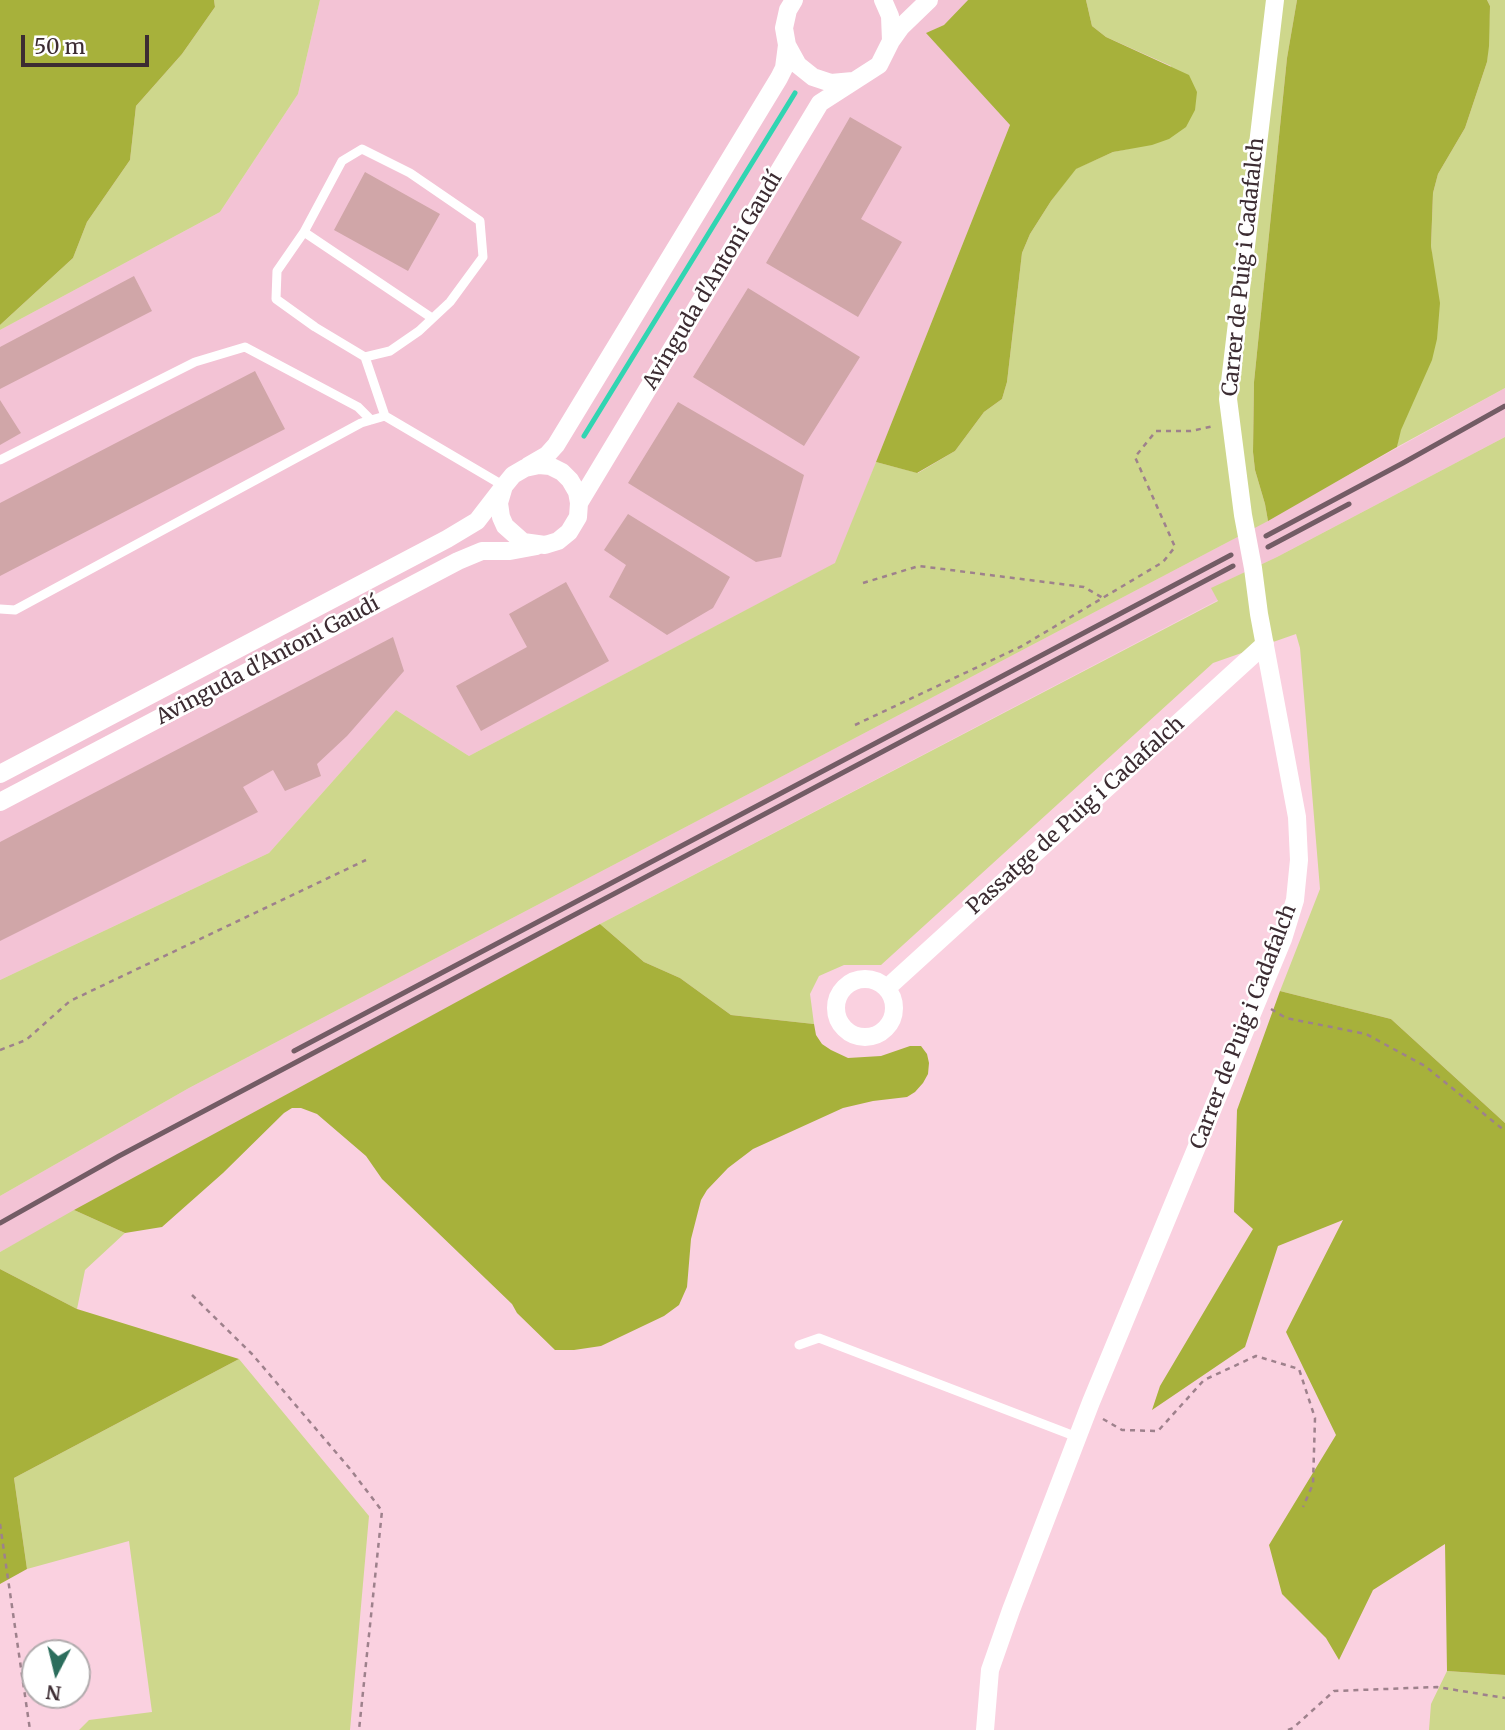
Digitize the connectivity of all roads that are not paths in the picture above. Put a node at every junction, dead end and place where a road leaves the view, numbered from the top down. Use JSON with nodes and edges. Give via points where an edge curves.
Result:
{"nodes":[{"id":1,"x":794,"y":0,"type":"edge"},
{"id":2,"x":883,"y":0,"type":"edge"},
{"id":3,"x":929,"y":0,"type":"edge"},
{"id":4,"x":1275,"y":0,"type":"edge"},
{"id":5,"x":891,"y":41,"type":"junction"},
{"id":6,"x":787,"y":45,"type":"junction"},
{"id":7,"x":864,"y":77,"type":"junction"},
{"id":8,"x":304,"y":232,"type":"junction"},
{"id":9,"x":432,"y":318,"type":"junction"},
{"id":10,"x":365,"y":358,"type":"junction"},
{"id":11,"x":385,"y":416,"type":"junction"},
{"id":12,"x":371,"y":420,"type":"junction"},
{"id":13,"x":0,"y":460,"type":"edge"},
{"id":14,"x":525,"y":468,"type":"junction"},
{"id":15,"x":504,"y":486,"type":"junction"},
{"id":16,"x":579,"y":503,"type":"junction"},
{"id":17,"x":545,"y":545,"type":"junction"},
{"id":18,"x":0,"y":608,"type":"edge"},
{"id":19,"x":1265,"y":644,"type":"junction"},
{"id":20,"x":0,"y":774,"type":"edge"},
{"id":21,"x":0,"y":802,"type":"edge"},
{"id":22,"x":887,"y":988,"type":"dead end"},
{"id":23,"x":799,"y":1345,"type":"dead end"},
{"id":24,"x":1077,"y":1437,"type":"junction"},
{"id":25,"x":985,"y":1730,"type":"edge"}],
"edges":[{"from":1,"to":6,"type":"street","via":[[784,28]]},
{"from":2,"to":5,"type":"street","via":[[890,16]]},
{"from":3,"to":5,"type":"street","name":"Avinguda d'Antoni Gaudí"},
{"from":4,"to":19,"type":"street","name":"Carrer de Puig i Cadafalch","via":[[1228,399]]},
{"from":5,"to":7,"type":"street","name":"Avinguda d'Antoni Gaudí","via":[[879,65]]},
{"from":6,"to":7,"type":"street","via":[[798,65],[813,77],[831,83]]},
{"from":6,"to":14,"type":"street","via":[[779,78],[556,445]]},
{"from":7,"to":16,"type":"street","name":"Avinguda d'Antoni Gaudí","via":[[820,103]]},
{"from":8,"to":9,"type":"lane"},
{"from":8,"to":9,"type":"lane","via":[[342,161],[362,149],[410,173],[480,221],[483,257],[450,302]]},
{"from":8,"to":10,"type":"lane","via":[[277,271],[276,299]]},
{"from":9,"to":10,"type":"lane","via":[[390,351]]},
{"from":10,"to":11,"type":"lane"},
{"from":11,"to":12,"type":"lane"},
{"from":11,"to":15,"type":"lane"},
{"from":12,"to":13,"type":"lane","via":[[358,407],[245,347],[195,362]]},
{"from":12,"to":18,"type":"lane","via":[[15,610]]},
{"from":14,"to":15,"type":"street"},
{"from":14,"to":16,"type":"street","via":[[550,466],[562,472],[574,486]]},
{"from":15,"to":17,"type":"street","via":[[499,503],[505,526],[523,542]]},
{"from":15,"to":20,"type":"street","name":"Avinguda d'Antoni Gaudí","via":[[477,521],[447,539]]},
{"from":16,"to":17,"type":"street","via":[[578,517],[569,532]]},
{"from":17,"to":21,"type":"street","name":"Avinguda d'Antoni Gaudí","via":[[482,551],[458,561]]},
{"from":19,"to":22,"type":"street","name":"Passatge de Puig i Cadafalch"},
{"from":19,"to":24,"type":"street","name":"Carrer de Puig i Cadafalch","via":[[1297,817],[1295,901]]},
{"from":23,"to":24,"type":"lane","via":[[818,1338]]},
{"from":24,"to":25,"type":"street","name":"Carrer de Puig i Cadafalch","via":[[990,1670]]}]}
